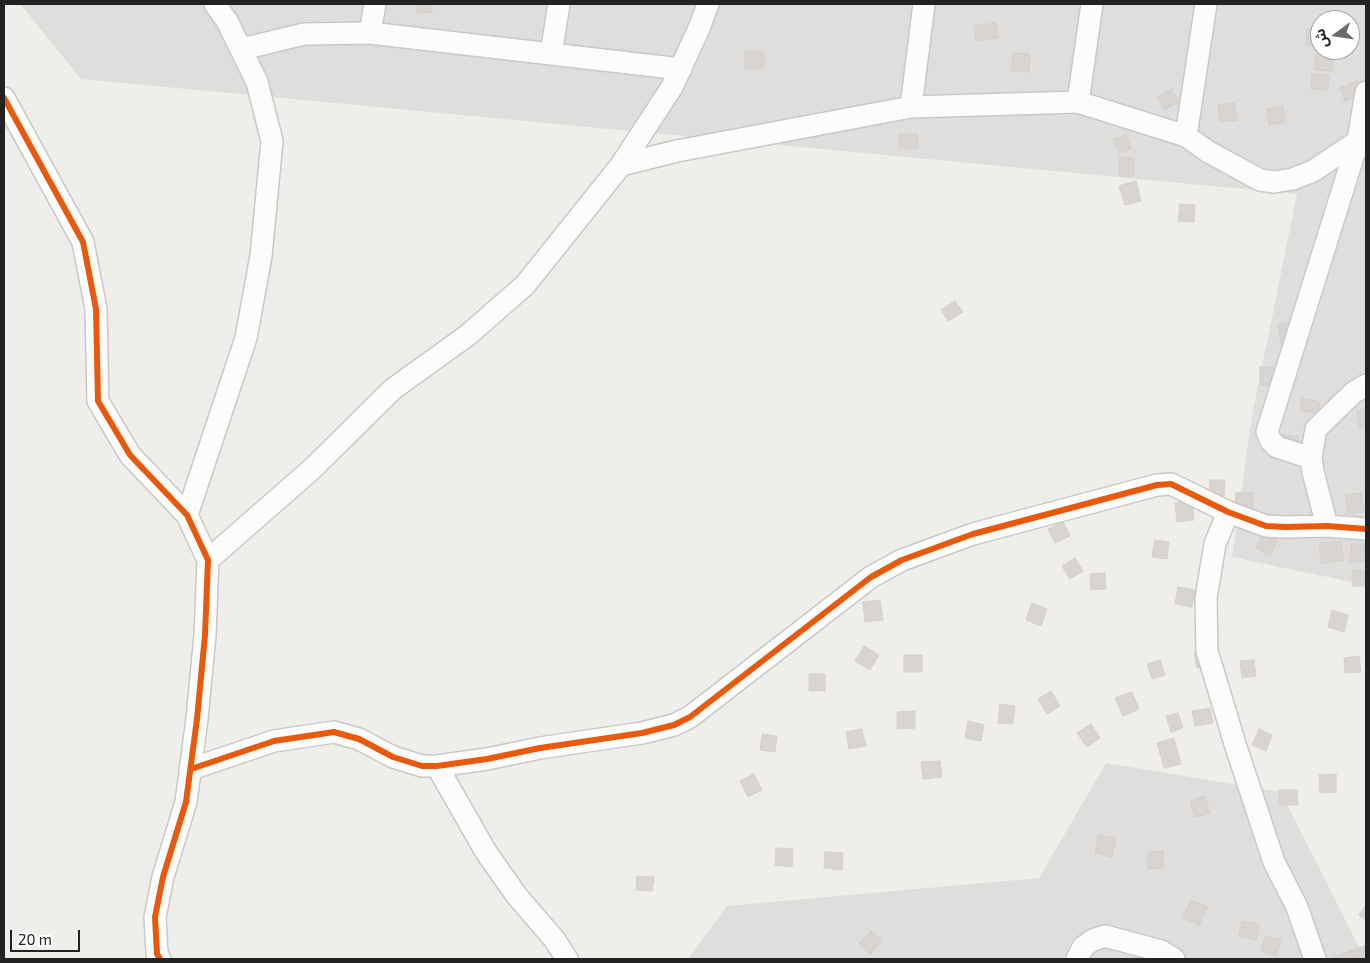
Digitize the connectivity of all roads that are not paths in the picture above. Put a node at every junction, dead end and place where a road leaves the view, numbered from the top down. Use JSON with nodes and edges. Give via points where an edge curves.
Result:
{"nodes":[{"id":1,"x":215,"y":4,"type":"edge"},
{"id":2,"x":375,"y":4,"type":"edge"},
{"id":3,"x":559,"y":4,"type":"edge"},
{"id":4,"x":708,"y":4,"type":"edge"},
{"id":5,"x":924,"y":4,"type":"edge"},
{"id":6,"x":1092,"y":4,"type":"edge"},
{"id":7,"x":1206,"y":4,"type":"edge"},
{"id":8,"x":370,"y":33,"type":"junction"},
{"id":9,"x":242,"y":49,"type":"junction"},
{"id":10,"x":551,"y":54,"type":"junction"},
{"id":11,"x":681,"y":69,"type":"junction"},
{"id":12,"x":1366,"y":92,"type":"edge"},
{"id":13,"x":4,"y":98,"type":"edge"},
{"id":14,"x":1078,"y":102,"type":"junction"},
{"id":15,"x":911,"y":107,"type":"junction"},
{"id":16,"x":1186,"y":136,"type":"junction"},
{"id":17,"x":1362,"y":143,"type":"edge"},
{"id":18,"x":621,"y":165,"type":"junction"},
{"id":19,"x":1366,"y":385,"type":"edge"},
{"id":20,"x":1311,"y":458,"type":"junction"},
{"id":21,"x":1228,"y":512,"type":"junction"},
{"id":22,"x":187,"y":515,"type":"junction"},
{"id":23,"x":1327,"y":526,"type":"junction"},
{"id":24,"x":1366,"y":529,"type":"edge"},
{"id":25,"x":208,"y":560,"type":"junction"},
{"id":26,"x":437,"y":766,"type":"junction"},
{"id":27,"x":190,"y":769,"type":"junction"},
{"id":28,"x":160,"y":959,"type":"edge"},
{"id":29,"x":566,"y":959,"type":"edge"},
{"id":30,"x":1077,"y":959,"type":"edge"},
{"id":31,"x":1174,"y":959,"type":"edge"},
{"id":32,"x":1315,"y":959,"type":"edge"}],
"edges":[{"from":1,"to":9,"type":"street"},
{"from":2,"to":8,"type":"street"},
{"from":3,"to":10,"type":"street"},
{"from":4,"to":11,"type":"street"},
{"from":5,"to":15,"type":"street"},
{"from":6,"to":14,"type":"street"},
{"from":7,"to":16,"type":"street"},
{"from":8,"to":9,"type":"street","via":[[304,34]]},
{"from":8,"to":10,"type":"street"},
{"from":9,"to":22,"type":"street","via":[[257,82],[272,140],[261,256],[246,338]]},
{"from":10,"to":11,"type":"street"},
{"from":11,"to":18,"type":"street"},
{"from":12,"to":17,"type":"street"},
{"from":13,"to":22,"type":"street","via":[[83,242],[96,309],[98,401],[130,455]]},
{"from":14,"to":15,"type":"street"},
{"from":14,"to":16,"type":"street"},
{"from":15,"to":18,"type":"street","via":[[677,151]]},
{"from":16,"to":17,"type":"street","via":[[1233,167],[1260,180],[1274,182],[1313,171]]},
{"from":17,"to":20,"type":"street","via":[[1267,432],[1277,447]]},
{"from":18,"to":25,"type":"street","via":[[525,285],[468,335],[393,389],[312,469]]},
{"from":19,"to":20,"type":"street","via":[[1353,393],[1316,429]]},
{"from":20,"to":23,"type":"street"},
{"from":21,"to":23,"type":"street","via":[[1266,526]]},
{"from":21,"to":26,"type":"street","via":[[1171,484],[1157,484],[973,534],[902,560],[871,576],[690,717],[674,725]]},
{"from":21,"to":32,"type":"street","via":[[1215,544],[1206,598],[1207,651],[1274,862],[1296,907]]},
{"from":22,"to":25,"type":"street"},
{"from":23,"to":24,"type":"street"},
{"from":25,"to":27,"type":"street","via":[[205,635]]},
{"from":26,"to":27,"type":"street","via":[[422,766],[393,757],[359,739],[334,732],[274,741]]},
{"from":26,"to":29,"type":"street","via":[[486,852]]},
{"from":27,"to":28,"type":"street","via":[[186,802],[163,877],[156,917],[157,954]]},
{"from":30,"to":31,"type":"street","via":[[1083,947],[1105,936],[1161,951]]}]}
